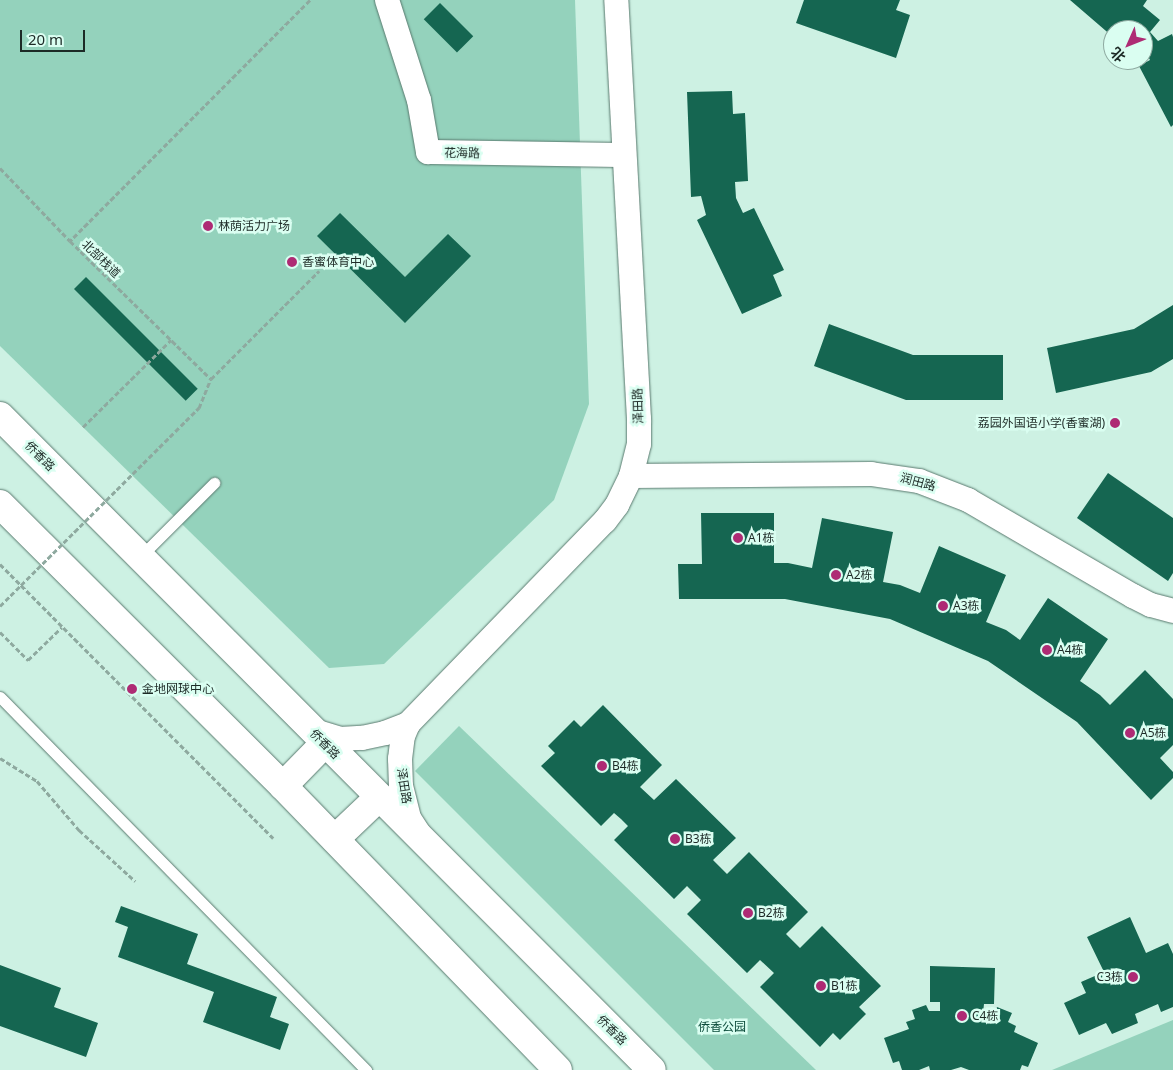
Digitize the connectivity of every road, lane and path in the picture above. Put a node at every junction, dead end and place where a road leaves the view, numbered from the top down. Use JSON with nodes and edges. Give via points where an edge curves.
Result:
{"nodes":[{"id":1,"x":310,"y":0,"type":"edge"},
{"id":2,"x":387,"y":0,"type":"edge"},
{"id":3,"x":616,"y":0,"type":"edge"},
{"id":4,"x":623,"y":155,"type":"junction"},
{"id":5,"x":0,"y":168,"type":"edge"},
{"id":6,"x":70,"y":241,"type":"junction"},
{"id":7,"x":319,"y":271,"type":"dead end"},
{"id":8,"x":171,"y":340,"type":"junction"},
{"id":9,"x":211,"y":379,"type":"junction"},
{"id":10,"x":0,"y":416,"type":"edge"},
{"id":11,"x":83,"y":427,"type":"dead end"},
{"id":12,"x":632,"y":476,"type":"junction"},
{"id":13,"x":214,"y":483,"type":"dead end"},
{"id":14,"x":0,"y":504,"type":"edge"},
{"id":15,"x":140,"y":557,"type":"junction"},
{"id":16,"x":0,"y":564,"type":"edge"},
{"id":17,"x":0,"y":606,"type":"edge"},
{"id":18,"x":1173,"y":611,"type":"edge"},
{"id":19,"x":62,"y":626,"type":"junction"},
{"id":20,"x":0,"y":632,"type":"edge"},
{"id":21,"x":0,"y":697,"type":"edge"},
{"id":22,"x":408,"y":724,"type":"junction"},
{"id":23,"x":317,"y":737,"type":"junction"},
{"id":24,"x":0,"y":758,"type":"edge"},
{"id":25,"x":283,"y":786,"type":"junction"},
{"id":26,"x":378,"y":798,"type":"junction"},
{"id":27,"x":273,"y":838,"type":"dead end"},
{"id":28,"x":335,"y":839,"type":"junction"},
{"id":29,"x":426,"y":845,"type":"junction"},
{"id":30,"x":135,"y":881,"type":"dead end"},
{"id":31,"x":366,"y":1070,"type":"edge"},
{"id":32,"x":558,"y":1070,"type":"edge"},
{"id":33,"x":652,"y":1070,"type":"edge"}],
"edges":[{"from":1,"to":6,"type":"path","name":"北部栈道","bridge":true},
{"from":2,"to":4,"type":"street","name":"花海路","via":[[419,100],[428,152]]},
{"from":3,"to":4,"type":"street","name":"泽田路"},
{"from":4,"to":12,"type":"street","name":"泽田路","via":[[639,420],[639,444]]},
{"from":5,"to":6,"type":"path"},
{"from":6,"to":8,"type":"path","name":"北部栈道","bridge":true},
{"from":7,"to":9,"type":"path","bridge":true},
{"from":8,"to":9,"type":"path","name":"北部栈道","bridge":true},
{"from":8,"to":11,"type":"path"},
{"from":9,"to":17,"type":"path","bridge":true,"via":[[199,408]]},
{"from":10,"to":15,"type":"main road","name":"侨香路"},
{"from":12,"to":18,"type":"street","name":"润田路","via":[[872,474],[912,479],[968,500],[1133,596]]},
{"from":12,"to":22,"type":"street","name":"泽田路","via":[[605,520]]},
{"from":13,"to":15,"type":"lane"},
{"from":14,"to":25,"type":"main road"},
{"from":15,"to":23,"type":"main road","name":"侨香路"},
{"from":16,"to":19,"type":"path"},
{"from":19,"to":20,"type":"path","via":[[28,660]]},
{"from":19,"to":27,"type":"path"},
{"from":21,"to":31,"type":"lane"},
{"from":22,"to":23,"type":"street","name":"泽田路","via":[[362,738]]},
{"from":22,"to":29,"type":"street","name":"泽田路","via":[[400,759],[401,787],[409,818]]},
{"from":23,"to":25,"type":"main road"},
{"from":23,"to":26,"type":"main road","name":"侨香路"},
{"from":24,"to":30,"type":"path","via":[[37,781],[79,830]]},
{"from":25,"to":28,"type":"main road"},
{"from":26,"to":28,"type":"main road"},
{"from":26,"to":29,"type":"main road","name":"侨香路"},
{"from":28,"to":32,"type":"main road"},
{"from":29,"to":33,"type":"main road","name":"侨香路"}]}
